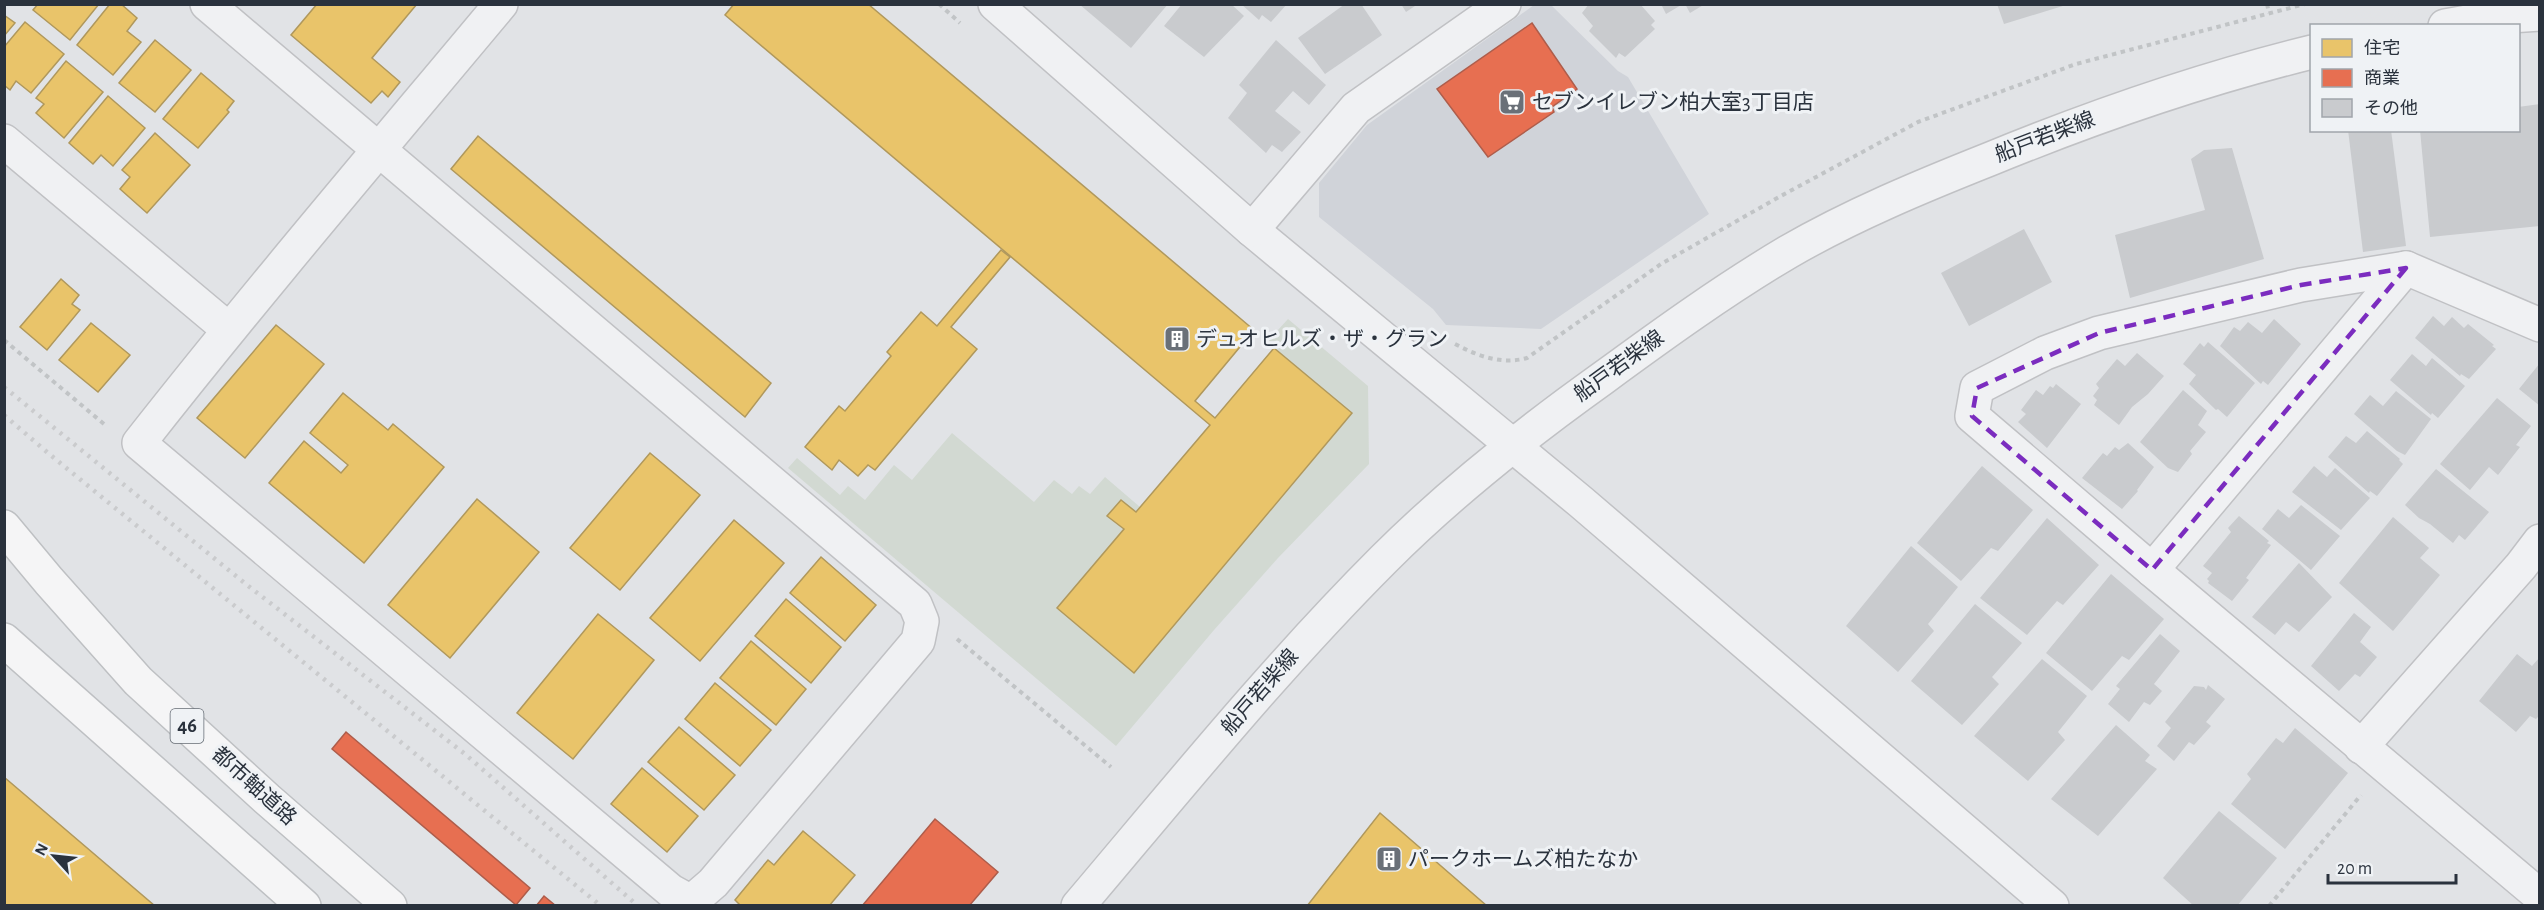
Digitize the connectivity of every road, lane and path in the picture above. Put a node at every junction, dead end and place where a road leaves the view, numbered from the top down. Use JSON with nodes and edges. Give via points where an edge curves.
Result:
{"nodes":[{"id":1,"x":207,"y":4,"type":"edge"},
{"id":2,"x":501,"y":4,"type":"edge"},
{"id":3,"x":1504,"y":4,"type":"edge"},
{"id":4,"x":2267,"y":4,"type":"edge"},
{"id":5,"x":1010,"y":9,"type":"edge"},
{"id":6,"x":2269,"y":13,"type":"dead end"},
{"id":7,"x":2540,"y":14,"type":"edge"},
{"id":8,"x":2456,"y":24,"type":"edge"},
{"id":9,"x":2310,"y":52,"type":"edge"},
{"id":10,"x":4,"y":141,"type":"edge"},
{"id":11,"x":378,"y":151,"type":"junction"},
{"id":12,"x":1252,"y":230,"type":"junction"},
{"id":13,"x":2406,"y":268,"type":"junction"},
{"id":14,"x":2540,"y":325,"type":"edge"},
{"id":15,"x":228,"y":329,"type":"junction"},
{"id":16,"x":4,"y":340,"type":"edge"},
{"id":17,"x":139,"y":443,"type":"junction"},
{"id":18,"x":1512,"y":444,"type":"junction"},
{"id":19,"x":4,"y":527,"type":"edge"},
{"id":20,"x":2540,"y":541,"type":"edge"},
{"id":21,"x":2152,"y":570,"type":"junction"},
{"id":22,"x":922,"y":621,"type":"junction"},
{"id":23,"x":4,"y":640,"type":"edge"},
{"id":24,"x":2373,"y":757,"type":"junction"},
{"id":25,"x":1111,"y":767,"type":"dead end"},
{"id":26,"x":2540,"y":896,"type":"edge"},
{"id":27,"x":304,"y":906,"type":"edge"},
{"id":28,"x":390,"y":906,"type":"edge"},
{"id":29,"x":1078,"y":906,"type":"edge"},
{"id":30,"x":2052,"y":906,"type":"edge"},
{"id":31,"x":2269,"y":906,"type":"edge"}],
"edges":[{"from":1,"to":11,"type":"street"},
{"from":2,"to":11,"type":"street"},
{"from":3,"to":12,"type":"street","via":[[1356,108]]},
{"from":4,"to":6,"type":"path"},
{"from":5,"to":12,"type":"street"},
{"from":7,"to":8,"type":"street"},
{"from":9,"to":18,"type":"street","name":"船戸若柴線","via":[[2255,66],[2079,123],[1906,193],[1788,252],[1677,324]]},
{"from":10,"to":15,"type":"street"},
{"from":11,"to":15,"type":"street"},
{"from":11,"to":22,"type":"street","via":[[915,604]]},
{"from":12,"to":18,"type":"street"},
{"from":13,"to":14,"type":"street"},
{"from":13,"to":21,"type":"street"},
{"from":13,"to":21,"type":"street","via":[[2301,285],[2099,333],[2045,353],[1977,388],[1972,416]]},
{"from":15,"to":17,"type":"street"},
{"from":16,"to":17,"type":"path","via":[[114,432]]},
{"from":17,"to":22,"type":"street","via":[[671,891],[691,902],[713,883],[918,641]]},
{"from":18,"to":29,"type":"street","name":"船戸若柴線","via":[[1385,558],[1276,672]]},
{"from":18,"to":30,"type":"street"},
{"from":19,"to":28,"type":"main road","name":"都市軸道路","number":"46","via":[[138,681]]},
{"from":20,"to":24,"type":"street"},
{"from":21,"to":24,"type":"street"},
{"from":22,"to":25,"type":"path","via":[[945,628]]},
{"from":23,"to":27,"type":"main road"},
{"from":24,"to":26,"type":"street"},
{"from":24,"to":31,"type":"path"}]}
